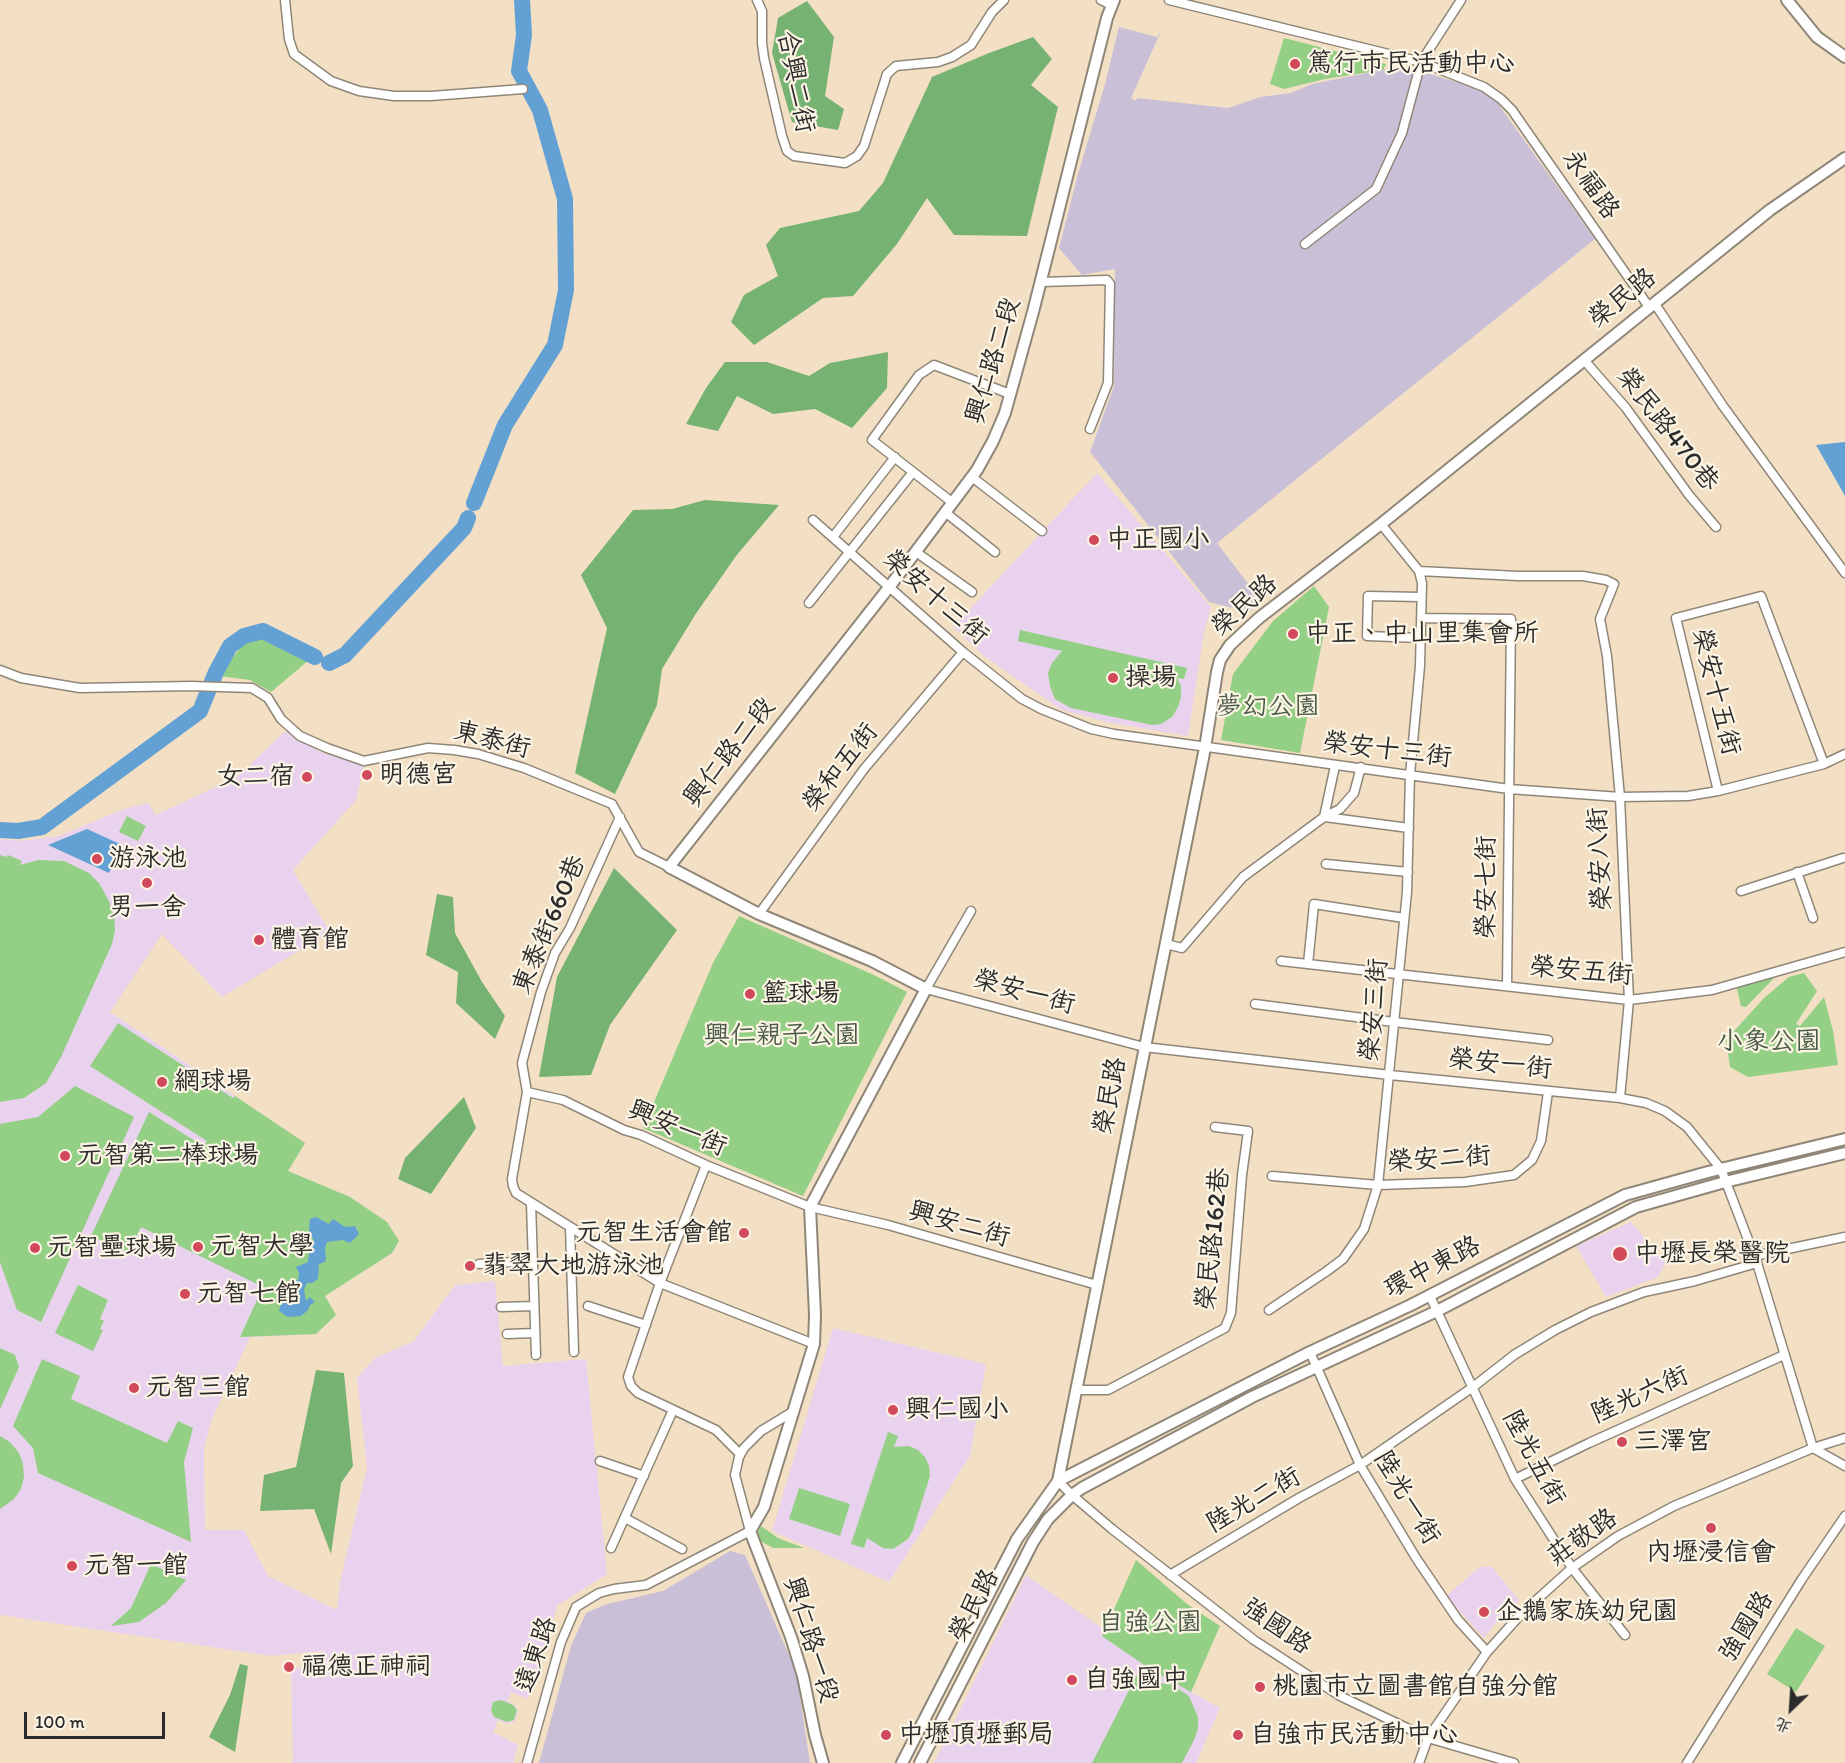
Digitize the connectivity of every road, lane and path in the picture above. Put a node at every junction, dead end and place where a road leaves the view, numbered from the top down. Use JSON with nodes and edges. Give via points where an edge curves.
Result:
{"nodes":[{"id":1,"x":285,"y":0,"type":"edge"},
{"id":2,"x":757,"y":0,"type":"edge"},
{"id":3,"x":1004,"y":0,"type":"edge"},
{"id":4,"x":1169,"y":0,"type":"edge"},
{"id":5,"x":1461,"y":0,"type":"edge"},
{"id":6,"x":1787,"y":0,"type":"edge"},
{"id":7,"x":1109,"y":2,"type":"edge"},
{"id":8,"x":1845,"y":57,"type":"edge"},
{"id":9,"x":1421,"y":62,"type":"junction"},
{"id":10,"x":523,"y":89,"type":"dead end"},
{"id":11,"x":1845,"y":158,"type":"edge"},
{"id":12,"x":1305,"y":244,"type":"dead end"},
{"id":13,"x":1041,"y":282,"type":"junction"},
{"id":14,"x":1649,"y":307,"type":"junction"},
{"id":15,"x":1584,"y":360,"type":"junction"},
{"id":16,"x":1010,"y":394,"type":"junction"},
{"id":17,"x":1090,"y":429,"type":"dead end"},
{"id":18,"x":895,"y":457,"type":"junction"},
{"id":19,"x":913,"y":472,"type":"junction"},
{"id":20,"x":972,"y":477,"type":"junction"},
{"id":21,"x":952,"y":503,"type":"junction"},
{"id":22,"x":945,"y":513,"type":"junction"},
{"id":23,"x":813,"y":520,"type":"dead end"},
{"id":24,"x":1381,"y":524,"type":"junction"},
{"id":25,"x":1716,"y":526,"type":"dead end"},
{"id":26,"x":1042,"y":531,"type":"dead end"},
{"id":27,"x":833,"y":537,"type":"junction"},
{"id":28,"x":850,"y":551,"type":"junction"},
{"id":29,"x":916,"y":552,"type":"junction"},
{"id":30,"x":995,"y":552,"type":"dead end"},
{"id":31,"x":1419,"y":572,"type":"junction"},
{"id":32,"x":1845,"y":573,"type":"edge"},
{"id":33,"x":890,"y":586,"type":"junction"},
{"id":34,"x":972,"y":592,"type":"dead end"},
{"id":35,"x":1421,"y":597,"type":"junction"},
{"id":36,"x":809,"y":603,"type":"dead end"},
{"id":37,"x":1421,"y":618,"type":"junction"},
{"id":38,"x":1421,"y":638,"type":"junction"},
{"id":39,"x":963,"y":652,"type":"junction"},
{"id":40,"x":0,"y":670,"type":"edge"},
{"id":41,"x":1205,"y":748,"type":"junction"},
{"id":42,"x":1845,"y":754,"type":"edge"},
{"id":43,"x":1824,"y":764,"type":"junction"},
{"id":44,"x":1335,"y":766,"type":"junction"},
{"id":45,"x":1360,"y":767,"type":"junction"},
{"id":46,"x":1410,"y":775,"type":"junction"},
{"id":47,"x":1509,"y":789,"type":"junction"},
{"id":48,"x":1718,"y":791,"type":"junction"},
{"id":49,"x":1620,"y":797,"type":"junction"},
{"id":50,"x":620,"y":817,"type":"junction"},
{"id":51,"x":1324,"y":817,"type":"junction"},
{"id":52,"x":1409,"y":828,"type":"junction"},
{"id":53,"x":1843,"y":858,"type":"dead end"},
{"id":54,"x":1326,"y":864,"type":"dead end"},
{"id":55,"x":669,"y":867,"type":"junction"},
{"id":56,"x":1408,"y":872,"type":"junction"},
{"id":57,"x":1797,"y":872,"type":"junction"},
{"id":58,"x":1741,"y":891,"type":"dead end"},
{"id":59,"x":971,"y":910,"type":"dead end"},
{"id":60,"x":759,"y":914,"type":"junction"},
{"id":61,"x":1404,"y":918,"type":"junction"},
{"id":62,"x":1813,"y":918,"type":"dead end"},
{"id":63,"x":1166,"y":944,"type":"junction"},
{"id":64,"x":1845,"y":952,"type":"edge"},
{"id":65,"x":1281,"y":961,"type":"dead end"},
{"id":66,"x":1308,"y":964,"type":"junction"},
{"id":67,"x":1399,"y":974,"type":"junction"},
{"id":68,"x":1507,"y":986,"type":"junction"},
{"id":69,"x":926,"y":989,"type":"junction"},
{"id":70,"x":1629,"y":1000,"type":"junction"},
{"id":71,"x":1255,"y":1004,"type":"dead end"},
{"id":72,"x":1394,"y":1022,"type":"junction"},
{"id":73,"x":1548,"y":1040,"type":"dead end"},
{"id":74,"x":1144,"y":1047,"type":"junction"},
{"id":75,"x":1390,"y":1075,"type":"junction"},
{"id":76,"x":527,"y":1092,"type":"junction"},
{"id":77,"x":1548,"y":1092,"type":"junction"},
{"id":78,"x":1620,"y":1098,"type":"junction"},
{"id":79,"x":1215,"y":1127,"type":"dead end"},
{"id":80,"x":1845,"y":1139,"type":"edge"},
{"id":81,"x":1845,"y":1152,"type":"edge"},
{"id":82,"x":706,"y":1165,"type":"junction"},
{"id":83,"x":1721,"y":1169,"type":"junction"},
{"id":84,"x":1272,"y":1176,"type":"dead end"},
{"id":85,"x":1725,"y":1182,"type":"junction"},
{"id":86,"x":1378,"y":1185,"type":"junction"},
{"id":87,"x":531,"y":1203,"type":"junction"},
{"id":88,"x":810,"y":1207,"type":"junction"},
{"id":89,"x":570,"y":1227,"type":"junction"},
{"id":90,"x":1845,"y":1237,"type":"edge"},
{"id":91,"x":1756,"y":1260,"type":"junction"},
{"id":92,"x":533,"y":1261,"type":"junction"},
{"id":93,"x":479,"y":1264,"type":"dead end"},
{"id":94,"x":660,"y":1283,"type":"junction"},
{"id":95,"x":1097,"y":1285,"type":"junction"},
{"id":96,"x":1430,"y":1296,"type":"junction"},
{"id":97,"x":534,"y":1306,"type":"junction"},
{"id":98,"x":588,"y":1306,"type":"dead end"},
{"id":99,"x":501,"y":1307,"type":"dead end"},
{"id":100,"x":1269,"y":1310,"type":"dead end"},
{"id":101,"x":1437,"y":1311,"type":"junction"},
{"id":102,"x":646,"y":1325,"type":"junction"},
{"id":103,"x":535,"y":1333,"type":"junction"},
{"id":104,"x":507,"y":1334,"type":"dead end"},
{"id":105,"x":814,"y":1344,"type":"junction"},
{"id":106,"x":574,"y":1352,"type":"dead end"},
{"id":107,"x":1310,"y":1352,"type":"junction"},
{"id":108,"x":536,"y":1355,"type":"dead end"},
{"id":109,"x":1784,"y":1355,"type":"junction"},
{"id":110,"x":1316,"y":1366,"type":"junction"},
{"id":111,"x":1473,"y":1387,"type":"junction"},
{"id":112,"x":1076,"y":1390,"type":"junction"},
{"id":113,"x":673,"y":1410,"type":"junction"},
{"id":114,"x":794,"y":1411,"type":"junction"},
{"id":115,"x":1845,"y":1438,"type":"edge"},
{"id":116,"x":1813,"y":1448,"type":"junction"},
{"id":117,"x":740,"y":1454,"type":"junction"},
{"id":118,"x":600,"y":1461,"type":"dead end"},
{"id":119,"x":1360,"y":1465,"type":"junction"},
{"id":120,"x":1845,"y":1466,"type":"edge"},
{"id":121,"x":644,"y":1476,"type":"junction"},
{"id":122,"x":1515,"y":1479,"type":"junction"},
{"id":123,"x":1058,"y":1481,"type":"junction"},
{"id":124,"x":1072,"y":1495,"type":"junction"},
{"id":125,"x":1845,"y":1516,"type":"edge"},
{"id":126,"x":625,"y":1518,"type":"junction"},
{"id":127,"x":750,"y":1531,"type":"junction"},
{"id":128,"x":611,"y":1548,"type":"dead end"},
{"id":129,"x":682,"y":1549,"type":"dead end"},
{"id":130,"x":1572,"y":1569,"type":"junction"},
{"id":131,"x":1170,"y":1575,"type":"junction"},
{"id":132,"x":1625,"y":1635,"type":"dead end"},
{"id":133,"x":1487,"y":1652,"type":"junction"},
{"id":134,"x":1428,"y":1738,"type":"junction"},
{"id":135,"x":527,"y":1763,"type":"edge"},
{"id":136,"x":823,"y":1763,"type":"edge"},
{"id":137,"x":902,"y":1763,"type":"edge"},
{"id":138,"x":920,"y":1763,"type":"edge"},
{"id":139,"x":1419,"y":1763,"type":"edge"},
{"id":140,"x":1514,"y":1763,"type":"edge"},
{"id":141,"x":1687,"y":1763,"type":"edge"}],
"edges":[{"from":1,"to":10,"type":"street","via":[[294,54],[330,81],[359,91],[394,96]]},
{"from":2,"to":3,"type":"street","name":"合興二街","via":[[762,11],[764,58],[787,151],[794,156],[845,163],[864,146],[887,74],[896,66],[938,62],[971,45]]},
{"from":4,"to":9,"type":"street","name":"永福路"},
{"from":5,"to":9,"type":"street"},
{"from":6,"to":8,"type":"street","via":[[1817,37]]},
{"from":7,"to":13,"type":"street","name":"興仁路二段"},
{"from":9,"to":12,"type":"street","via":[[1402,133],[1376,189]]},
{"from":9,"to":14,"type":"street","name":"永福路","via":[[1484,87],[1512,110]]},
{"from":11,"to":14,"type":"street","name":"榮民路","via":[[1770,210]]},
{"from":13,"to":16,"type":"street","name":"興仁路二段"},
{"from":13,"to":17,"type":"street","via":[[1107,280],[1110,284],[1108,383]]},
{"from":14,"to":15,"type":"street","name":"榮民路"},
{"from":14,"to":32,"type":"street","name":"永福路","via":[[1655,304],[1723,406]]},
{"from":15,"to":24,"type":"street","name":"榮民路"},
{"from":15,"to":25,"type":"street","name":"榮民路470巷"},
{"from":16,"to":18,"type":"street","via":[[934,365],[919,375],[872,440]]},
{"from":16,"to":20,"type":"street","name":"興仁路二段","via":[[993,441]]},
{"from":18,"to":19,"type":"street"},
{"from":18,"to":27,"type":"street"},
{"from":19,"to":21,"type":"street"},
{"from":19,"to":28,"type":"street"},
{"from":20,"to":21,"type":"street","name":"興仁路二段"},
{"from":20,"to":26,"type":"street"},
{"from":21,"to":22,"type":"street","name":"興仁路二段"},
{"from":22,"to":29,"type":"street","name":"興仁路二段"},
{"from":22,"to":30,"type":"street"},
{"from":23,"to":27,"type":"street","name":"榮安十三街"},
{"from":24,"to":31,"type":"street"},
{"from":24,"to":41,"type":"street","name":"榮民路","via":[[1230,645],[1216,672]]},
{"from":27,"to":28,"type":"street","name":"榮安十三街"},
{"from":28,"to":33,"type":"street","name":"榮安十三街"},
{"from":28,"to":36,"type":"street"},
{"from":29,"to":33,"type":"street","name":"興仁路二段"},
{"from":29,"to":34,"type":"street"},
{"from":31,"to":35,"type":"street","name":"榮安三街"},
{"from":31,"to":49,"type":"street","name":"榮安八街","via":[[1582,576],[1614,584],[1600,619]]},
{"from":33,"to":39,"type":"street","name":"榮安十三街"},
{"from":33,"to":55,"type":"street","name":"興仁路二段"},
{"from":35,"to":37,"type":"street","name":"榮安三街"},
{"from":35,"to":38,"type":"street","via":[[1368,596],[1366,636]]},
{"from":37,"to":38,"type":"street","name":"榮安三街"},
{"from":37,"to":47,"type":"street","name":"榮安七街","via":[[1511,620]]},
{"from":38,"to":46,"type":"street","name":"榮安三街"},
{"from":39,"to":41,"type":"street","name":"榮安十三街","via":[[1022,699],[1091,729]]},
{"from":39,"to":60,"type":"street","name":"榮和五街","via":[[864,769]]},
{"from":40,"to":50,"type":"street","name":"東泰街","via":[[21,678],[80,688],[252,688],[268,698],[281,719],[300,736],[364,761],[428,748],[478,754],[594,795],[612,804]]},
{"from":41,"to":44,"type":"street","name":"榮安十三街"},
{"from":41,"to":63,"type":"street","name":"榮民路"},
{"from":42,"to":43,"type":"street","name":"榮安十三街"},
{"from":43,"to":48,"type":"street","name":"榮安十三街"},
{"from":43,"to":48,"type":"street","name":"榮安十五街","via":[[1761,596],[1676,618]]},
{"from":44,"to":45,"type":"street","name":"榮安十三街"},
{"from":44,"to":51,"type":"street"},
{"from":45,"to":46,"type":"street","name":"榮安十三街"},
{"from":45,"to":51,"type":"street","via":[[1354,793],[1340,809]]},
{"from":46,"to":47,"type":"street","name":"榮安十三街"},
{"from":46,"to":52,"type":"street","name":"榮安三街"},
{"from":47,"to":49,"type":"street","name":"榮安十三街"},
{"from":47,"to":68,"type":"street","name":"榮安七街"},
{"from":48,"to":49,"type":"street","name":"榮安十三街","via":[[1688,796]]},
{"from":49,"to":70,"type":"street","name":"榮安八街"},
{"from":50,"to":55,"type":"street","name":"東泰街","via":[[639,852]]},
{"from":50,"to":76,"type":"street","name":"東泰街660巷","via":[[555,953],[541,992],[522,1063]]},
{"from":51,"to":52,"type":"street"},
{"from":51,"to":63,"type":"street","via":[[1243,878],[1182,948]]},
{"from":52,"to":56,"type":"street","name":"榮安三街"},
{"from":53,"to":57,"type":"street"},
{"from":54,"to":56,"type":"street"},
{"from":55,"to":60,"type":"street"},
{"from":56,"to":61,"type":"street","name":"榮安三街"},
{"from":57,"to":58,"type":"street"},
{"from":57,"to":62,"type":"street"},
{"from":59,"to":69,"type":"street"},
{"from":60,"to":69,"type":"street"},
{"from":61,"to":66,"type":"street","via":[[1314,904]]},
{"from":61,"to":67,"type":"street","name":"榮安三街"},
{"from":63,"to":74,"type":"street","name":"榮民路"},
{"from":64,"to":70,"type":"street","name":"榮安五街","via":[[1712,990]]},
{"from":65,"to":66,"type":"street","name":"榮安五街"},
{"from":66,"to":67,"type":"street","name":"榮安五街"},
{"from":67,"to":68,"type":"street","name":"榮安五街"},
{"from":67,"to":72,"type":"street","name":"榮安三街"},
{"from":68,"to":70,"type":"street","name":"榮安五街"},
{"from":69,"to":74,"type":"street","name":"榮安一街"},
{"from":69,"to":88,"type":"street"},
{"from":70,"to":78,"type":"street","name":"榮安八街"},
{"from":71,"to":72,"type":"street"},
{"from":72,"to":73,"type":"street"},
{"from":72,"to":75,"type":"street","name":"榮安三街"},
{"from":74,"to":75,"type":"street","name":"榮安一街"},
{"from":74,"to":95,"type":"street","name":"榮民路"},
{"from":75,"to":77,"type":"street","name":"榮安一街"},
{"from":75,"to":86,"type":"street","name":"榮安三街"},
{"from":76,"to":82,"type":"street","name":"興安一街","via":[[563,1100]]},
{"from":76,"to":87,"type":"street","name":"東泰街660巷","via":[[512,1179],[516,1193]]},
{"from":77,"to":78,"type":"street","name":"榮安一街"},
{"from":77,"to":86,"type":"street","name":"榮安二街","via":[[1541,1141],[1532,1160],[1514,1175],[1465,1182]]},
{"from":78,"to":83,"type":"street","name":"榮安一街","via":[[1646,1103],[1673,1116],[1687,1126]]},
{"from":79,"to":112,"type":"street","name":"榮民路162巷","via":[[1248,1131],[1231,1313],[1225,1328],[1108,1389]]},
{"from":80,"to":83,"type":"street","name":"環中東路"},
{"from":81,"to":85,"type":"street","name":"環中東路"},
{"from":82,"to":88,"type":"street","name":"興安一街"},
{"from":82,"to":94,"type":"street"},
{"from":83,"to":85,"type":"street","name":"榮安一街"},
{"from":83,"to":96,"type":"street","name":"環中東路","via":[[1625,1195]]},
{"from":84,"to":86,"type":"street","name":"榮安二街"},
{"from":85,"to":91,"type":"street","name":"榮安一街"},
{"from":85,"to":101,"type":"street","name":"環中東路","via":[[1636,1207]]},
{"from":86,"to":100,"type":"street","name":"榮安三街","via":[[1364,1229],[1343,1259]]},
{"from":87,"to":89,"type":"street"},
{"from":87,"to":92,"type":"street"},
{"from":88,"to":95,"type":"street","name":"興安二街","via":[[888,1225]]},
{"from":88,"to":105,"type":"street"},
{"from":89,"to":94,"type":"street"},
{"from":89,"to":106,"type":"street"},
{"from":90,"to":91,"type":"street","name":"陸光二街"},
{"from":91,"to":109,"type":"street","name":"榮安一街"},
{"from":91,"to":111,"type":"street","name":"陸光二街","via":[[1695,1281],[1644,1292],[1591,1312],[1514,1355]]},
{"from":92,"to":93,"type":"street"},
{"from":92,"to":97,"type":"street"},
{"from":94,"to":102,"type":"street"},
{"from":94,"to":105,"type":"street"},
{"from":95,"to":112,"type":"street","name":"榮民路"},
{"from":96,"to":101,"type":"street","name":"陸光五街"},
{"from":96,"to":107,"type":"street","name":"環中東路"},
{"from":97,"to":99,"type":"street"},
{"from":97,"to":103,"type":"street"},
{"from":98,"to":102,"type":"street"},
{"from":101,"to":110,"type":"street","name":"環中東路"},
{"from":101,"to":111,"type":"street","name":"陸光五街"},
{"from":102,"to":113,"type":"street","via":[[629,1382],[639,1394]]},
{"from":103,"to":104,"type":"street"},
{"from":103,"to":108,"type":"street"},
{"from":105,"to":114,"type":"street"},
{"from":107,"to":110,"type":"street","name":"陸光一街"},
{"from":107,"to":123,"type":"street","name":"環中東路"},
{"from":109,"to":116,"type":"street","name":"榮安一街"},
{"from":109,"to":122,"type":"street","name":"陸光六街"},
{"from":110,"to":119,"type":"street","name":"陸光一街"},
{"from":110,"to":124,"type":"street","name":"環中東路"},
{"from":111,"to":119,"type":"street","name":"陸光二街"},
{"from":111,"to":122,"type":"street","name":"陸光五街"},
{"from":112,"to":123,"type":"street","name":"榮民路"},
{"from":113,"to":117,"type":"street","via":[[716,1430]]},
{"from":113,"to":121,"type":"street"},
{"from":114,"to":117,"type":"street","via":[[761,1431]]},
{"from":114,"to":127,"type":"street","via":[[764,1507]]},
{"from":115,"to":116,"type":"street","name":"莊敬路"},
{"from":116,"to":120,"type":"street"},
{"from":116,"to":130,"type":"street","name":"莊敬路","via":[[1674,1506],[1618,1536]]},
{"from":117,"to":127,"type":"street","via":[[735,1475]]},
{"from":118,"to":121,"type":"street"},
{"from":119,"to":131,"type":"street","name":"陸光二街"},
{"from":119,"to":133,"type":"street","name":"陸光一街","via":[[1416,1558]]},
{"from":121,"to":126,"type":"street"},
{"from":122,"to":130,"type":"street","name":"陸光五街"},
{"from":123,"to":124,"type":"street"},
{"from":123,"to":137,"type":"street","name":"榮民路","via":[[1017,1539]]},
{"from":124,"to":131,"type":"street","name":"強國路"},
{"from":124,"to":138,"type":"street","name":"榮民路","via":[[1033,1542]]},
{"from":125,"to":141,"type":"street","name":"強國路"},
{"from":126,"to":128,"type":"street"},
{"from":126,"to":129,"type":"street"},
{"from":127,"to":135,"type":"street","name":"遠東路","via":[[646,1585],[607,1591],[576,1607],[561,1642]]},
{"from":127,"to":136,"type":"street","name":"興仁路一段","via":[[794,1647]]},
{"from":130,"to":132,"type":"street","name":"陸光五街"},
{"from":130,"to":133,"type":"street","name":"莊敬路","via":[[1522,1613]]},
{"from":131,"to":134,"type":"street","name":"強國路","via":[[1254,1640],[1340,1696]]},
{"from":133,"to":134,"type":"street","name":"莊敬路"},
{"from":134,"to":139,"type":"street","name":"莊敬路"},
{"from":134,"to":140,"type":"street","name":"強國路"}]}
